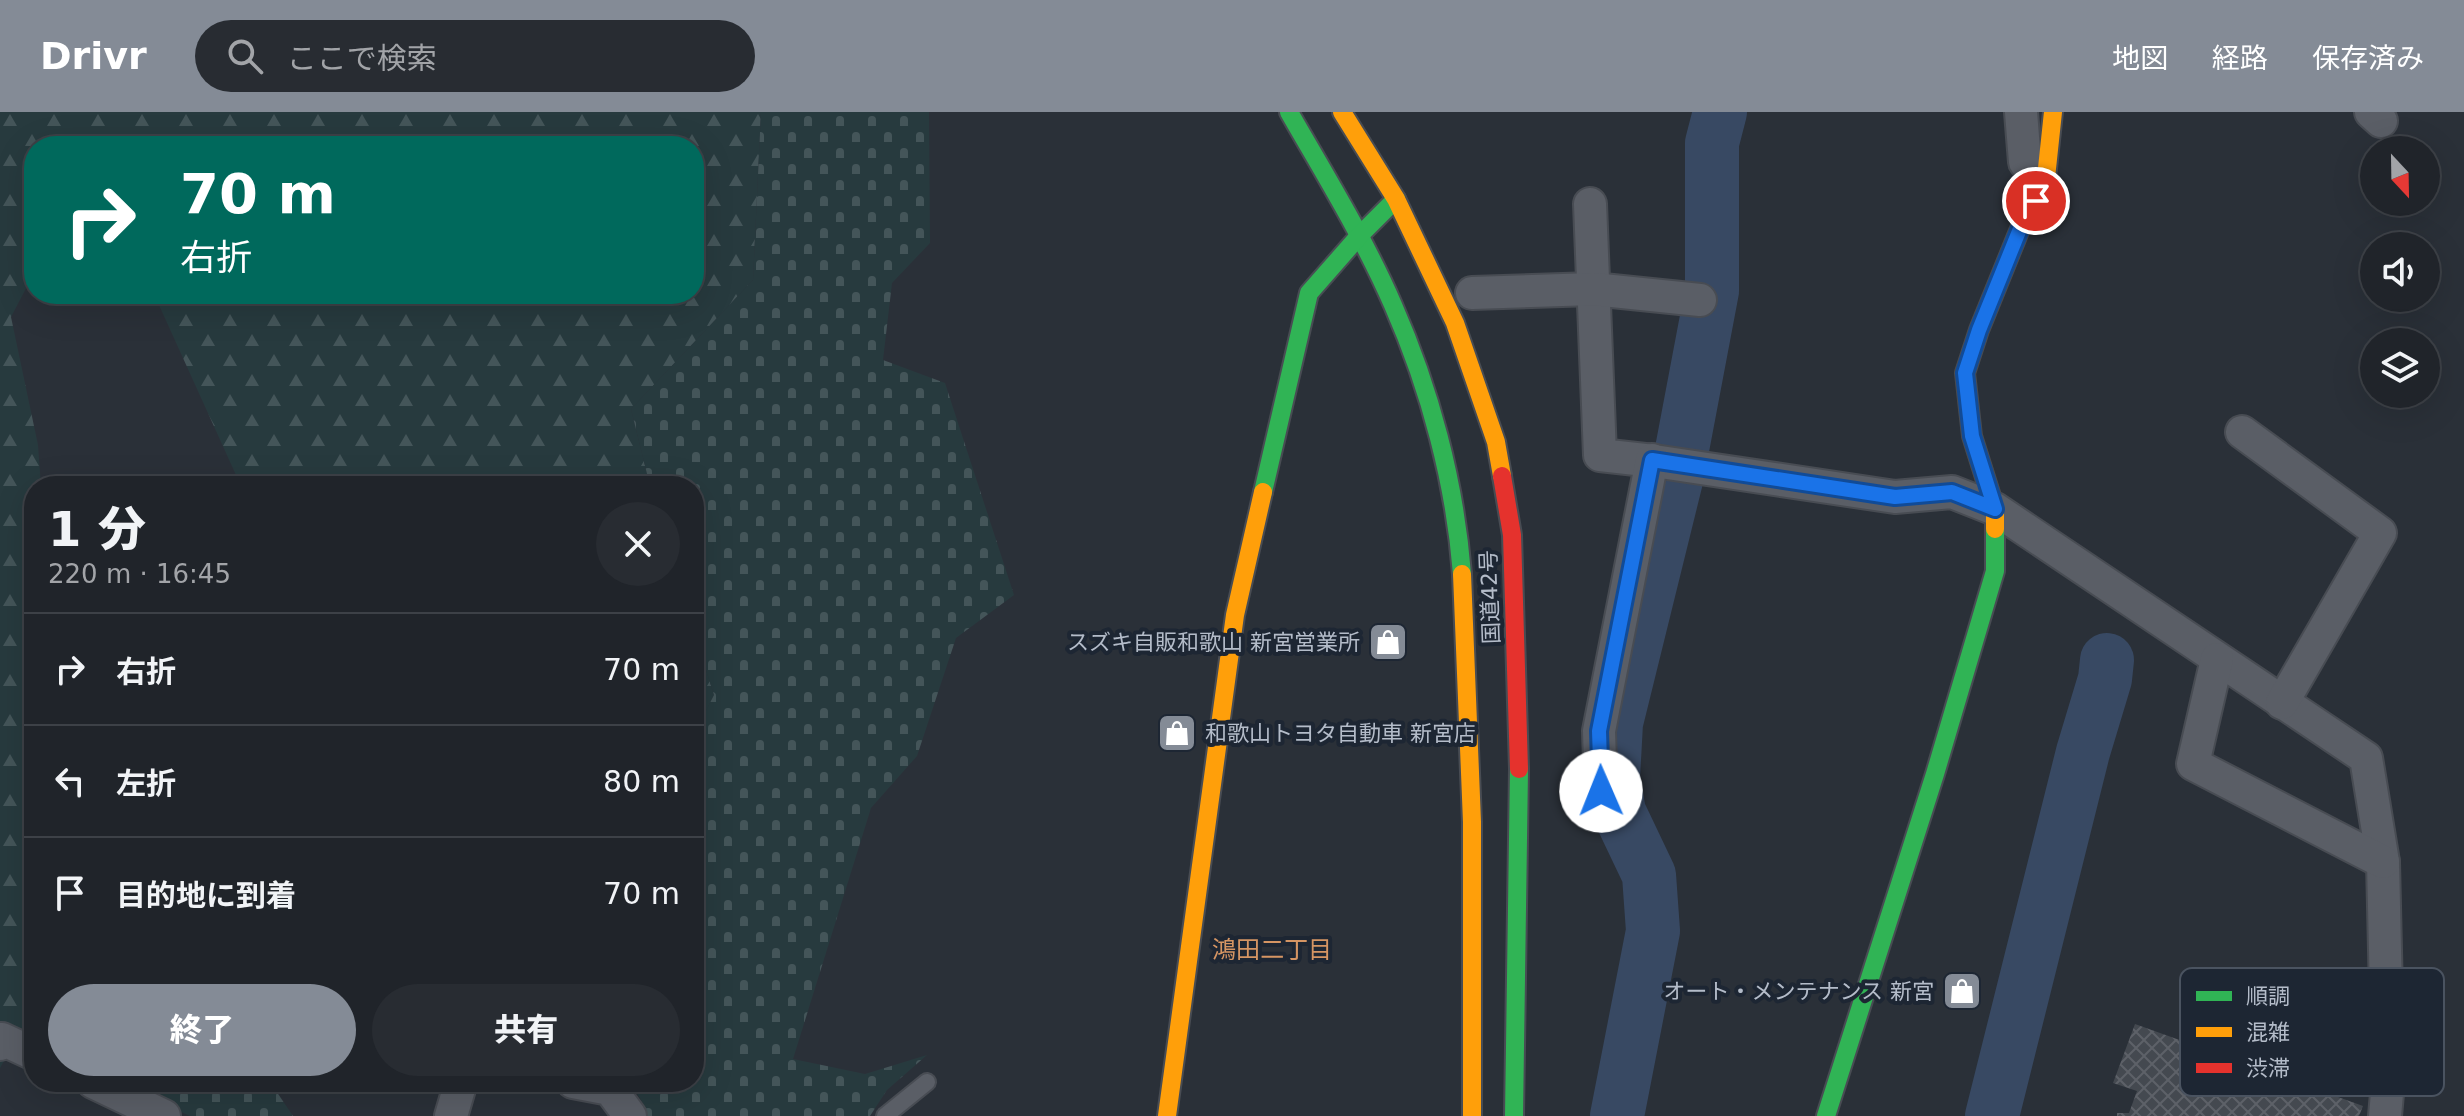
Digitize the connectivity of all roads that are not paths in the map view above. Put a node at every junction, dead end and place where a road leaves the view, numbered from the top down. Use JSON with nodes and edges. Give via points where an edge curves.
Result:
{"nodes":[{"id":1,"x":1289,"y":112,"type":"edge"},
{"id":2,"x":1342,"y":112,"type":"edge"},
{"id":3,"x":2021,"y":112,"type":"edge"},
{"id":4,"x":2053,"y":112,"type":"edge"},
{"id":5,"x":2045,"y":187,"type":"junction"},
{"id":6,"x":1396,"y":199,"type":"junction"},
{"id":7,"x":1590,"y":204,"type":"dead end"},
{"id":8,"x":1359,"y":236,"type":"junction"},
{"id":9,"x":1593,"y":289,"type":"junction"},
{"id":10,"x":1472,"y":293,"type":"dead end"},
{"id":11,"x":1700,"y":300,"type":"dead end"},
{"id":12,"x":2242,"y":432,"type":"dead end"},
{"id":13,"x":1653,"y":460,"type":"junction"},
{"id":14,"x":1995,"y":509,"type":"junction"},
{"id":15,"x":2217,"y":659,"type":"junction"},
{"id":16,"x":2282,"y":703,"type":"junction"},
{"id":17,"x":1601,"y":791,"type":"dead end"},
{"id":18,"x":2383,"y":862,"type":"junction"},
{"id":19,"x":2385,"y":968,"type":"edge"},
{"id":20,"x":0,"y":1044,"type":"edge"},
{"id":21,"x":24,"y":1049,"type":"edge"},
{"id":22,"x":927,"y":1082,"type":"dead end"},
{"id":23,"x":114,"y":1092,"type":"edge"},
{"id":24,"x":458,"y":1092,"type":"edge"},
{"id":25,"x":612,"y":1092,"type":"edge"},
{"id":26,"x":164,"y":1116,"type":"edge"},
{"id":27,"x":451,"y":1116,"type":"edge"},
{"id":28,"x":630,"y":1116,"type":"edge"},
{"id":29,"x":885,"y":1116,"type":"edge"},
{"id":30,"x":1167,"y":1116,"type":"edge"},
{"id":31,"x":1472,"y":1116,"type":"edge"},
{"id":32,"x":1514,"y":1116,"type":"edge"},
{"id":33,"x":1826,"y":1116,"type":"edge"}],
"edges":[{"from":1,"to":8,"type":"main road","name":"国道42号"},
{"from":2,"to":6,"type":"main road","name":"国道42号"},
{"from":3,"to":5,"type":"street","via":[[2025,162]]},
{"from":4,"to":5,"type":"main road"},
{"from":5,"to":14,"type":"main road","via":[[2026,214],[1965,373],[1972,436]]},
{"from":6,"to":8,"type":"main road"},
{"from":6,"to":32,"type":"main road","name":"国道42号","via":[[1455,323],[1496,442],[1512,535],[1519,752]]},
{"from":7,"to":9,"type":"street"},
{"from":8,"to":30,"type":"main road","via":[[1309,293],[1235,615]]},
{"from":8,"to":31,"type":"main road","name":"国道42号","via":[[1393,305],[1427,396],[1458,524],[1472,822]]},
{"from":9,"to":10,"type":"street"},
{"from":9,"to":11,"type":"street"},
{"from":9,"to":13,"type":"street","via":[[1600,455]]},
{"from":12,"to":16,"type":"street","via":[[2380,533]]},
{"from":13,"to":14,"type":"street","via":[[1895,497],[1952,492]]},
{"from":13,"to":17,"type":"street","via":[[1599,731]]},
{"from":14,"to":15,"type":"street"},
{"from":14,"to":33,"type":"main road","via":[[1995,571]]},
{"from":15,"to":16,"type":"street"},
{"from":15,"to":18,"type":"street","via":[[2193,764]]},
{"from":16,"to":18,"type":"street","via":[[2366,758]]},
{"from":18,"to":19,"type":"street"},
{"from":20,"to":21,"type":"street","via":[[2,1039]]},
{"from":22,"to":29,"type":"lane"},
{"from":23,"to":26,"type":"street"},
{"from":24,"to":27,"type":"street"},
{"from":25,"to":28,"type":"street"}]}
